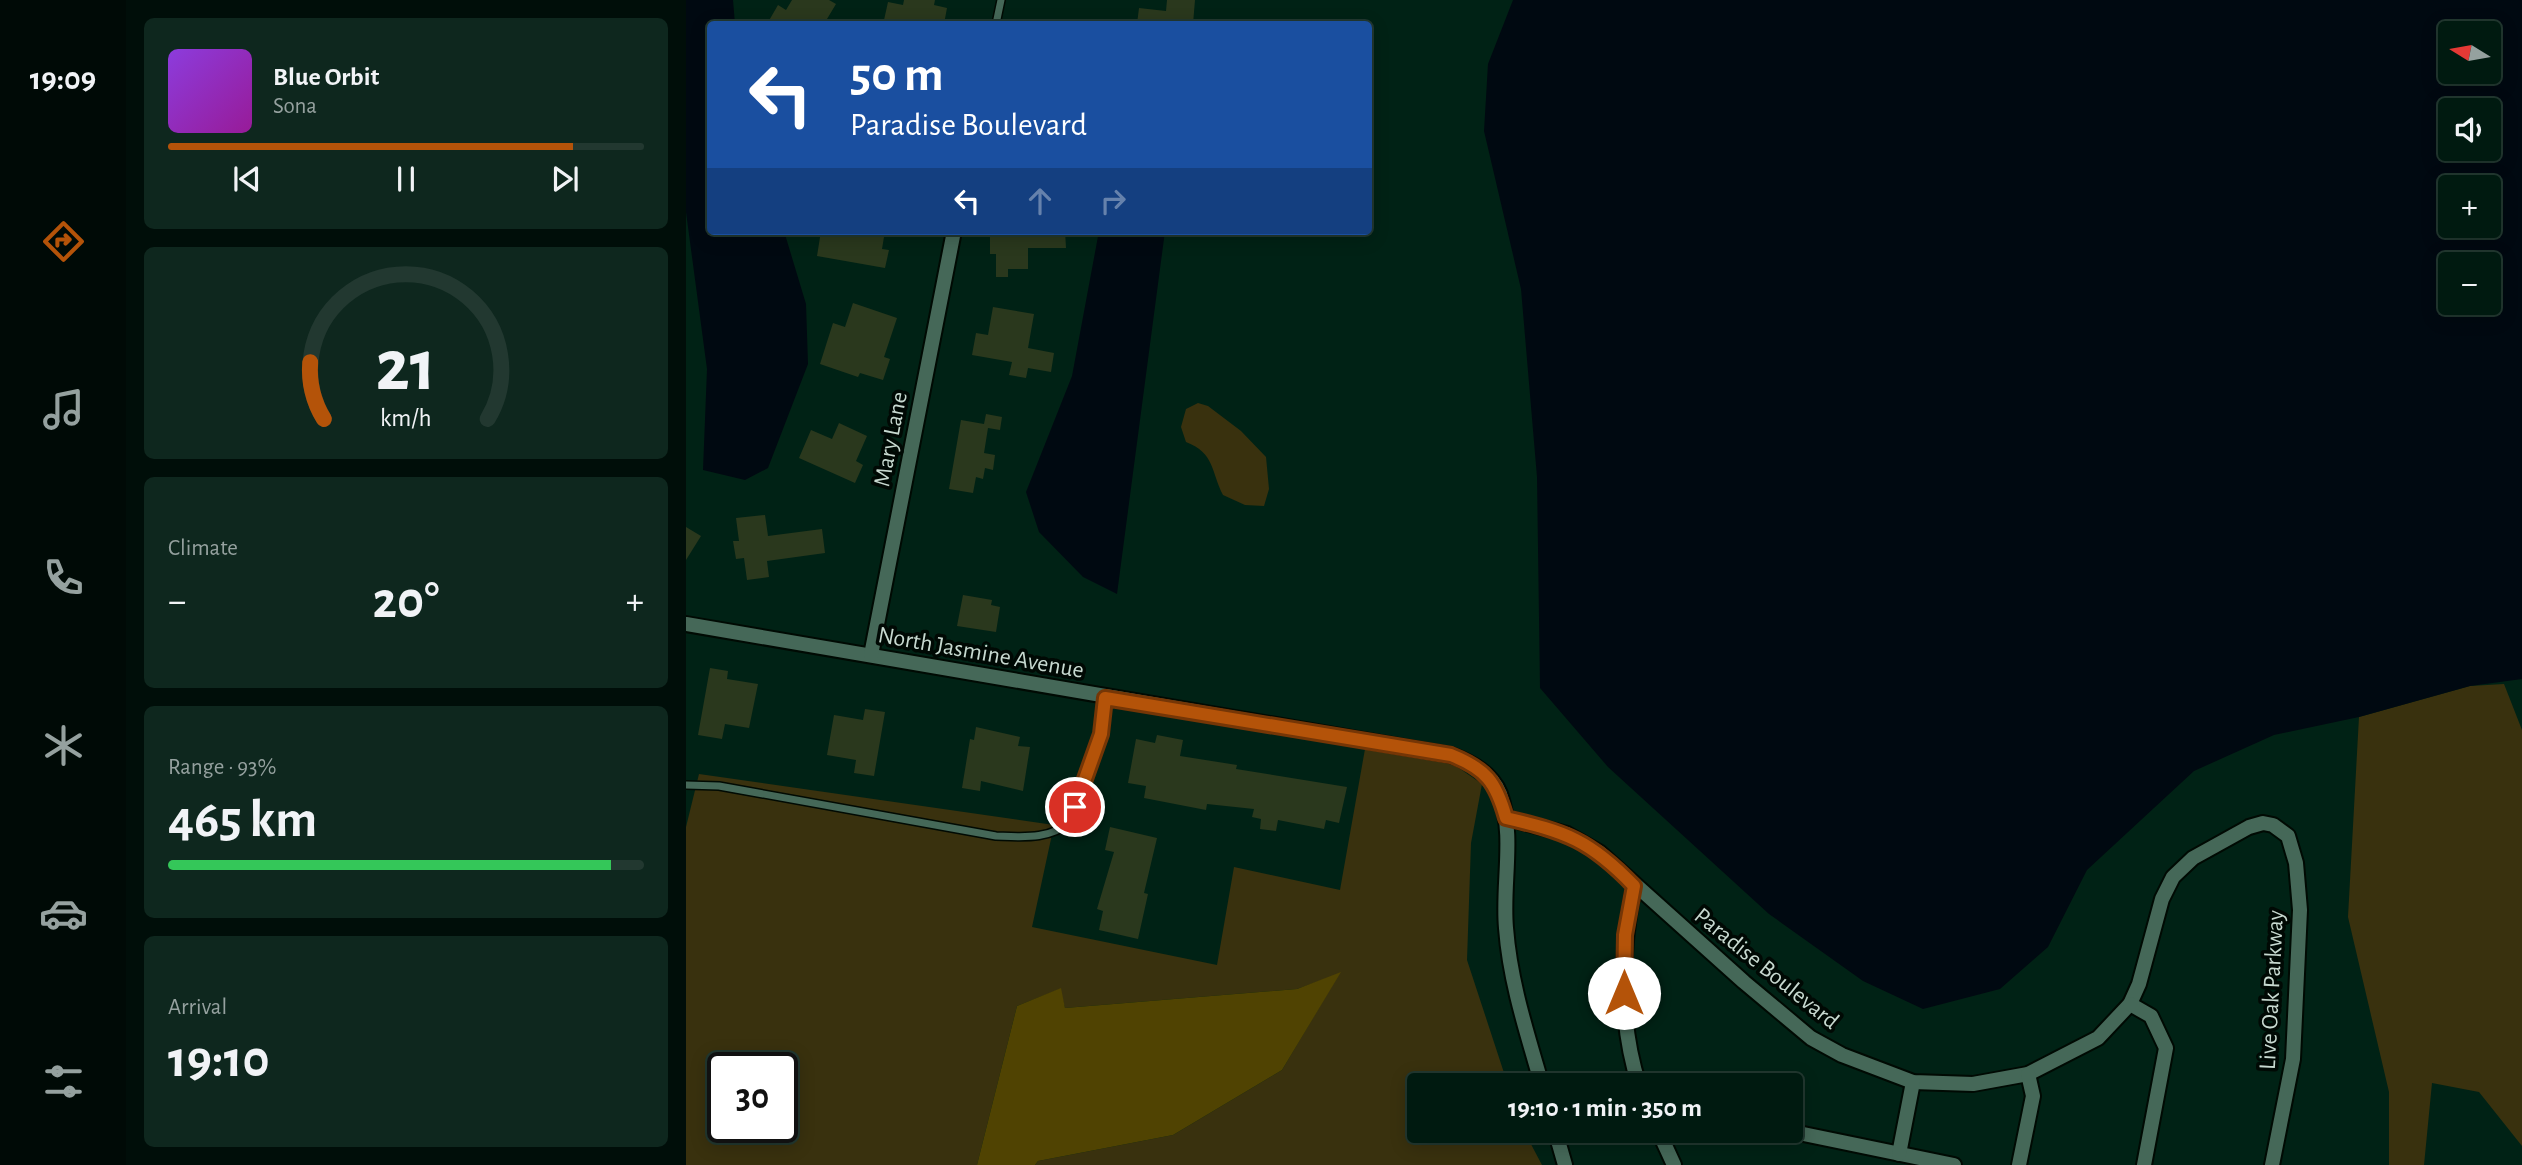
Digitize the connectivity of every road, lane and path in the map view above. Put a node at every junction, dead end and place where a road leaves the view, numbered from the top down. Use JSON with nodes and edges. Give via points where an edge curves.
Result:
{"nodes":[{"id":1,"x":1001,"y":0,"type":"edge"},
{"id":2,"x":997,"y":21,"type":"edge"},
{"id":3,"x":953,"y":235,"type":"edge"},
{"id":4,"x":686,"y":624,"type":"edge"},
{"id":5,"x":871,"y":656,"type":"junction"},
{"id":6,"x":1105,"y":698,"type":"junction"},
{"id":7,"x":686,"y":785,"type":"edge"},
{"id":8,"x":1506,"y":818,"type":"junction"},
{"id":9,"x":2273,"y":825,"type":"joint"},
{"id":10,"x":1634,"y":886,"type":"junction"},
{"id":11,"x":2130,"y":1004,"type":"junction"},
{"id":12,"x":1538,"y":1073,"type":"edge"},
{"id":13,"x":1636,"y":1073,"type":"edge"},
{"id":14,"x":2028,"y":1074,"type":"junction"},
{"id":15,"x":1913,"y":1082,"type":"junction"},
{"id":16,"x":1803,"y":1134,"type":"edge"},
{"id":17,"x":1559,"y":1143,"type":"edge"},
{"id":18,"x":1664,"y":1143,"type":"edge"},
{"id":19,"x":1899,"y":1154,"type":"junction"},
{"id":20,"x":1565,"y":1165,"type":"edge"},
{"id":21,"x":1674,"y":1165,"type":"edge"},
{"id":22,"x":1954,"y":1165,"type":"edge"},
{"id":23,"x":2019,"y":1165,"type":"edge"},
{"id":24,"x":2144,"y":1165,"type":"edge"},
{"id":25,"x":2272,"y":1165,"type":"edge"}],
"edges":[{"from":1,"to":2,"type":"lane"},
{"from":3,"to":5,"type":"street","name":"Mary Lane"},
{"from":4,"to":5,"type":"street","name":"North Jasmine Avenue"},
{"from":5,"to":6,"type":"street","name":"North Jasmine Avenue"},
{"from":6,"to":7,"type":"lane","via":[[1101,734],[1071,821],[1061,830],[1034,837],[996,836],[719,786]]},
{"from":6,"to":8,"type":"street","name":"North Jasmine Avenue","via":[[1451,755],[1477,765],[1499,791]]},
{"from":8,"to":10,"type":"street","name":"Paradise Boulevard","via":[[1580,840]]},
{"from":8,"to":12,"type":"street","name":"North Jasmine Avenue","via":[[1506,926],[1515,993]]},
{"from":9,"to":11,"type":"street","name":"Paradise Boulevard","via":[[2249,827],[2193,858],[2173,877]]},
{"from":9,"to":25,"type":"street","name":"Live Oak Parkway","via":[[2288,836],[2296,863],[2300,910],[2292,1059]]},
{"from":10,"to":13,"type":"street","via":[[1625,935],[1624,1014]]},
{"from":10,"to":15,"type":"street","name":"Paradise Boulevard","via":[[1811,1038]]},
{"from":11,"to":14,"type":"street","name":"Paradise Boulevard","via":[[2098,1038]]},
{"from":11,"to":24,"type":"street","via":[[2151,1016],[2166,1048]]},
{"from":14,"to":15,"type":"street","name":"Paradise Boulevard","via":[[1973,1084]]},
{"from":14,"to":23,"type":"street","via":[[2033,1096]]},
{"from":15,"to":19,"type":"street"},
{"from":16,"to":19,"type":"street"},
{"from":17,"to":20,"type":"street"},
{"from":18,"to":21,"type":"street"},
{"from":19,"to":22,"type":"street"}]}
